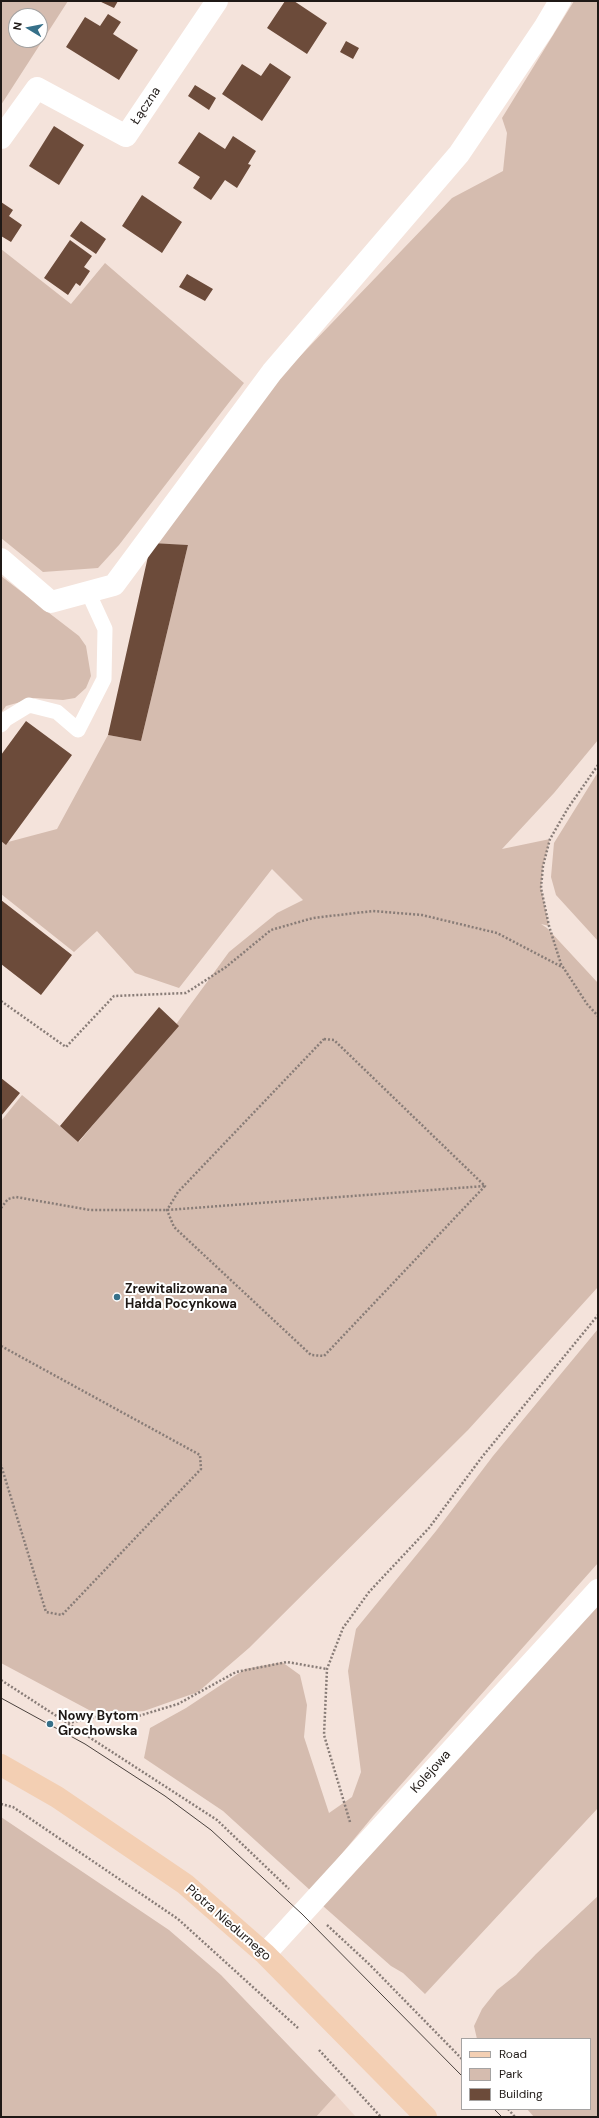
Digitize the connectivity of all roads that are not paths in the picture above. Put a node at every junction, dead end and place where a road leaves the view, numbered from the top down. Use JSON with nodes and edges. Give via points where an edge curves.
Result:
{"nodes":[{"id":1,"x":217,"y":1,"type":"edge"},
{"id":2,"x":560,"y":1,"type":"edge"},
{"id":3,"x":1,"y":138,"type":"edge"},
{"id":4,"x":1,"y":559,"type":"edge"},
{"id":5,"x":88,"y":592,"type":"junction"},
{"id":6,"x":1,"y":725,"type":"edge"},
{"id":7,"x":598,"y":1590,"type":"edge"},
{"id":8,"x":1,"y":1765,"type":"edge"},
{"id":9,"x":265,"y":1954,"type":"junction"},
{"id":10,"x":426,"y":2117,"type":"edge"}],
"edges":[{"from":1,"to":3,"type":"street","name":"Łączna","via":[[126,136],[37,88]]},
{"from":2,"to":5,"type":"street","via":[[459,154],[272,372],[114,585]]},
{"from":4,"to":5,"type":"street","via":[[51,602]]},
{"from":5,"to":6,"type":"lane","via":[[105,629],[104,680],[78,730],[57,712],[30,705],[6,719]]},
{"from":7,"to":9,"type":"street","name":"Kolejowa"},
{"from":8,"to":9,"type":"street","name":"Piotra Niedurnego","via":[[57,1797],[185,1884]]},
{"from":9,"to":10,"type":"street","name":"Piotra Niedurnego"}]}
